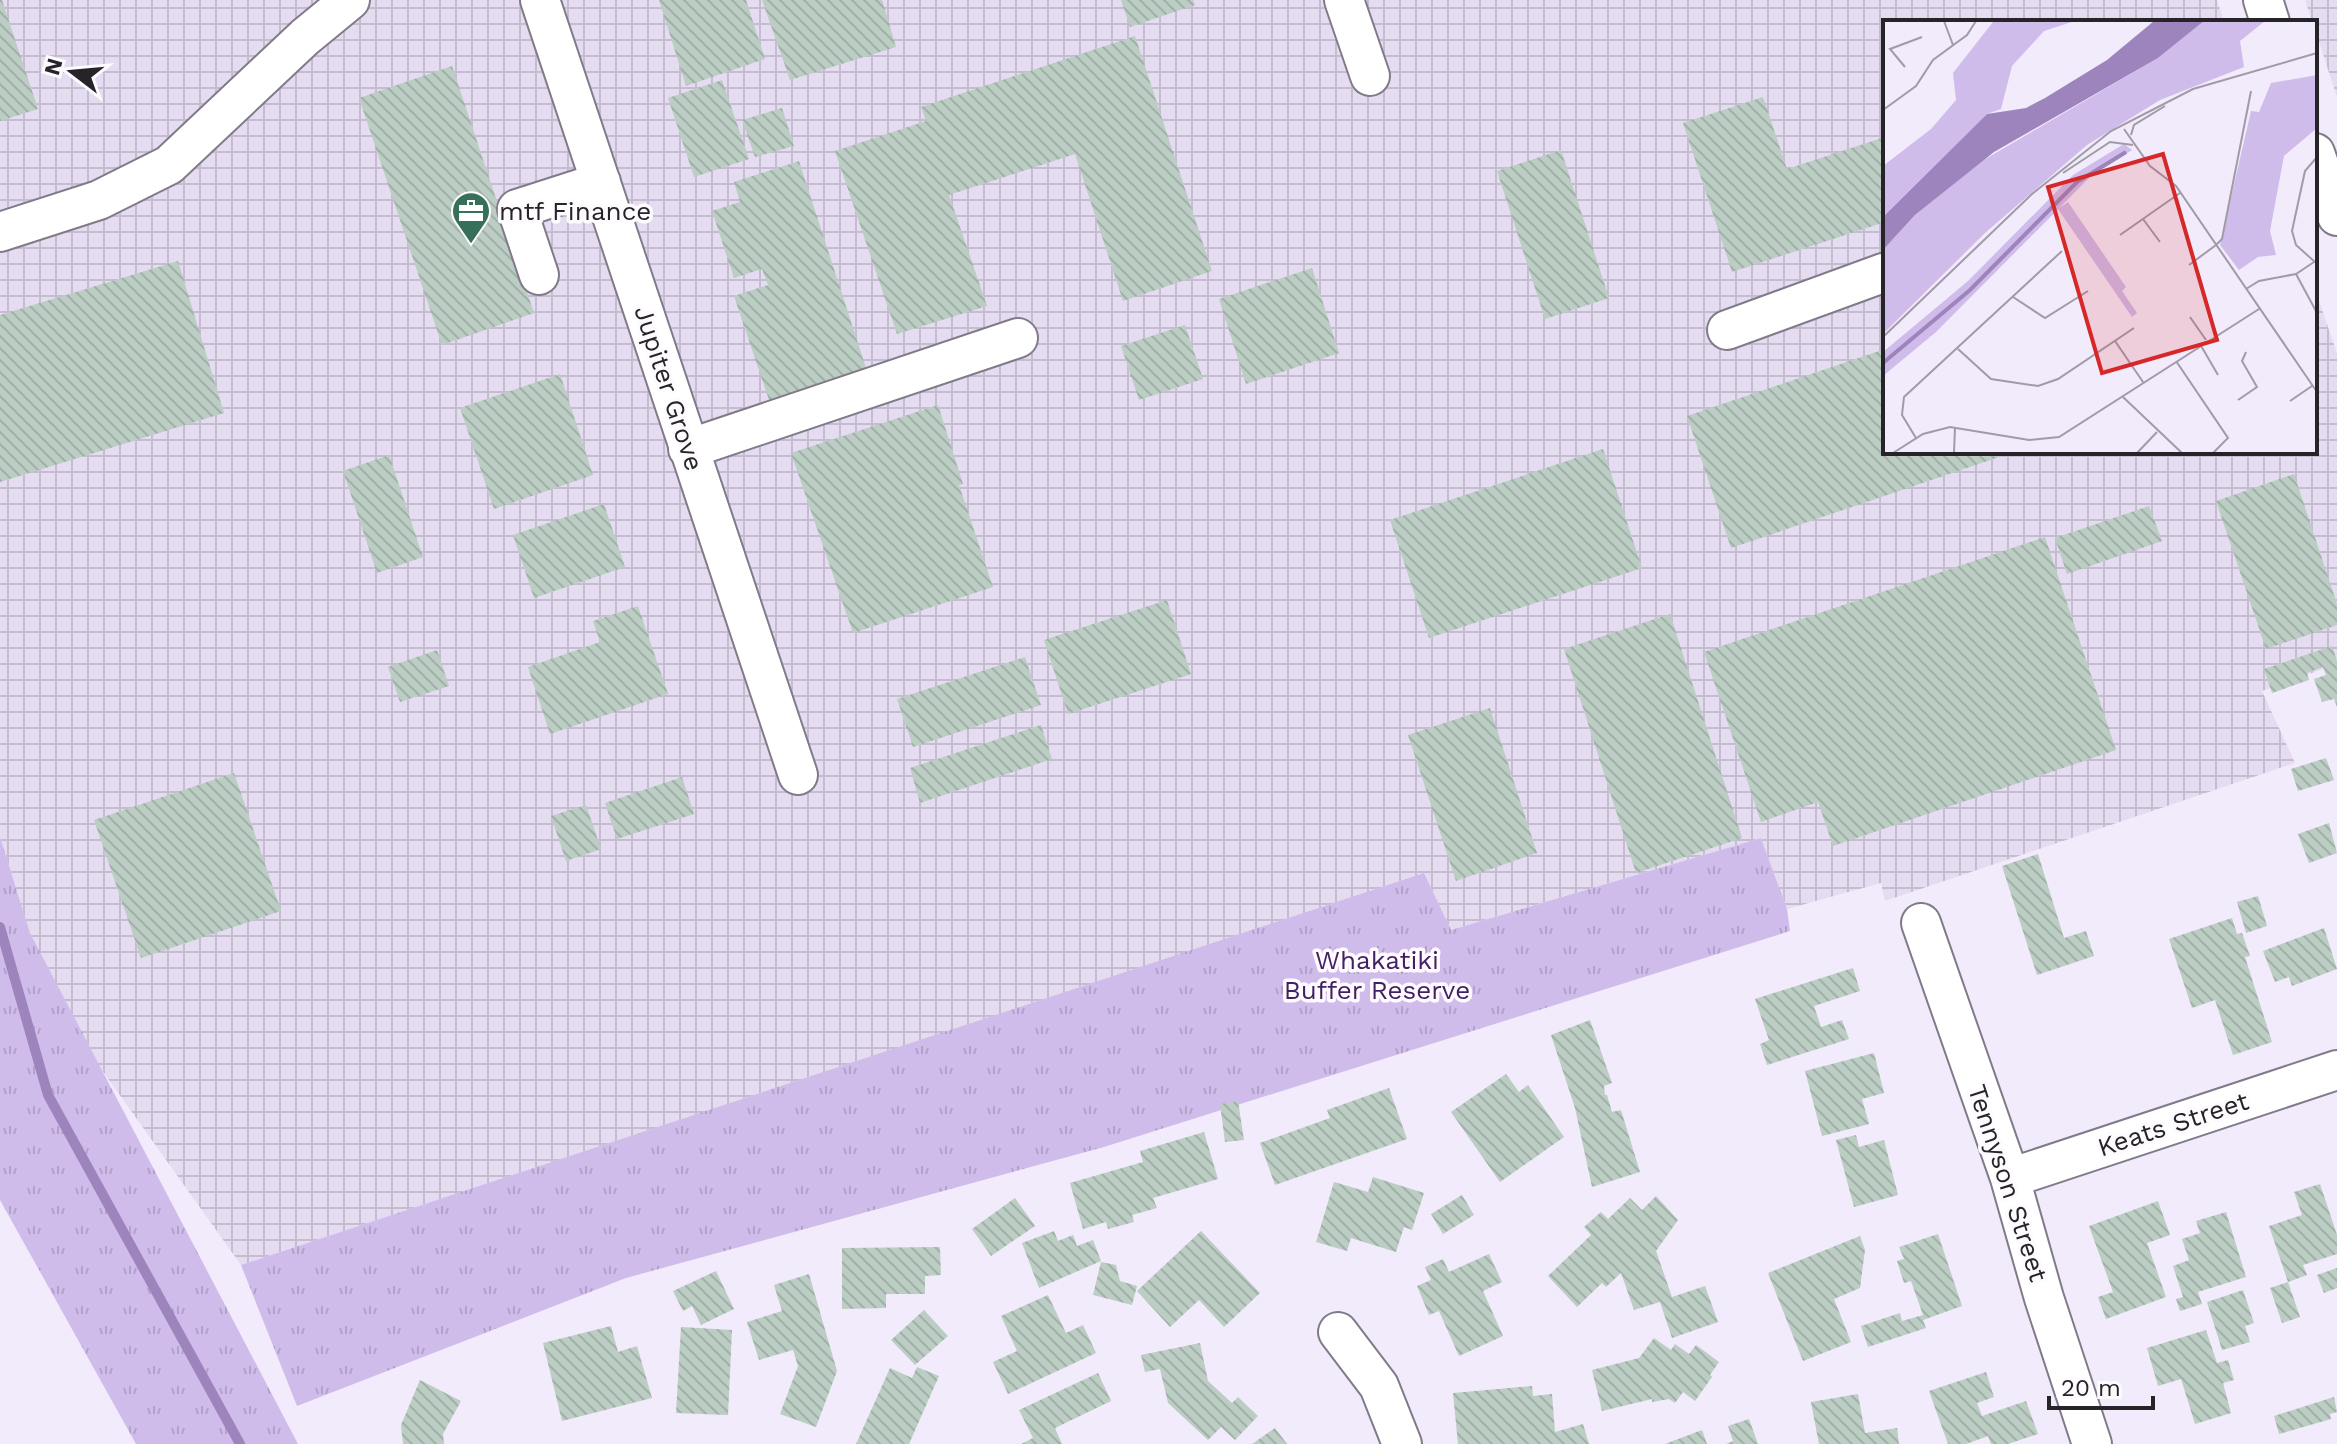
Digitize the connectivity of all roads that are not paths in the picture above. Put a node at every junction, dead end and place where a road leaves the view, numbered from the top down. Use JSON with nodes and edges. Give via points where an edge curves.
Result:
{"nodes":[{"id":1,"x":350,"y":0,"type":"edge"},
{"id":2,"x":540,"y":0,"type":"edge"},
{"id":3,"x":1344,"y":0,"type":"edge"},
{"id":4,"x":2263,"y":0,"type":"edge"},
{"id":5,"x":2269,"y":20,"type":"edge"},
{"id":6,"x":1370,"y":76,"type":"dead end"},
{"id":7,"x":2317,"y":158,"type":"edge"},
{"id":8,"x":601,"y":182,"type":"junction"},
{"id":9,"x":2336,"y":210,"type":"edge"},
{"id":10,"x":4,"y":232,"type":"edge"},
{"id":11,"x":1883,"y":273,"type":"dead end"},
{"id":12,"x":539,"y":275,"type":"dead end"},
{"id":13,"x":1727,"y":330,"type":"dead end"},
{"id":14,"x":1018,"y":338,"type":"dead end"},
{"id":15,"x":688,"y":449,"type":"junction"},
{"id":16,"x":798,"y":775,"type":"dead end"},
{"id":17,"x":1921,"y":923,"type":"dead end"},
{"id":18,"x":2337,"y":1070,"type":"edge"},
{"id":19,"x":2010,"y":1178,"type":"junction"},
{"id":20,"x":1338,"y":1332,"type":"dead end"},
{"id":21,"x":1402,"y":1444,"type":"edge"},
{"id":22,"x":2092,"y":1444,"type":"edge"}],
"edges":[{"from":1,"to":10,"type":"street","via":[[169,165],[99,200]]},
{"from":2,"to":8,"type":"street","name":"Jupiter Grove"},
{"from":3,"to":6,"type":"street"},
{"from":4,"to":5,"type":"street"},
{"from":7,"to":9,"type":"street"},
{"from":8,"to":12,"type":"street","via":[[517,209]]},
{"from":8,"to":15,"type":"street","name":"Jupiter Grove"},
{"from":11,"to":13,"type":"street"},
{"from":14,"to":15,"type":"street"},
{"from":15,"to":16,"type":"street","name":"Jupiter Grove"},
{"from":17,"to":19,"type":"street","name":"Tennyson Street"},
{"from":18,"to":19,"type":"street","name":"Keats Street"},
{"from":19,"to":22,"type":"street","name":"Tennyson Street"},
{"from":20,"to":21,"type":"street","via":[[1379,1386]]}]}
